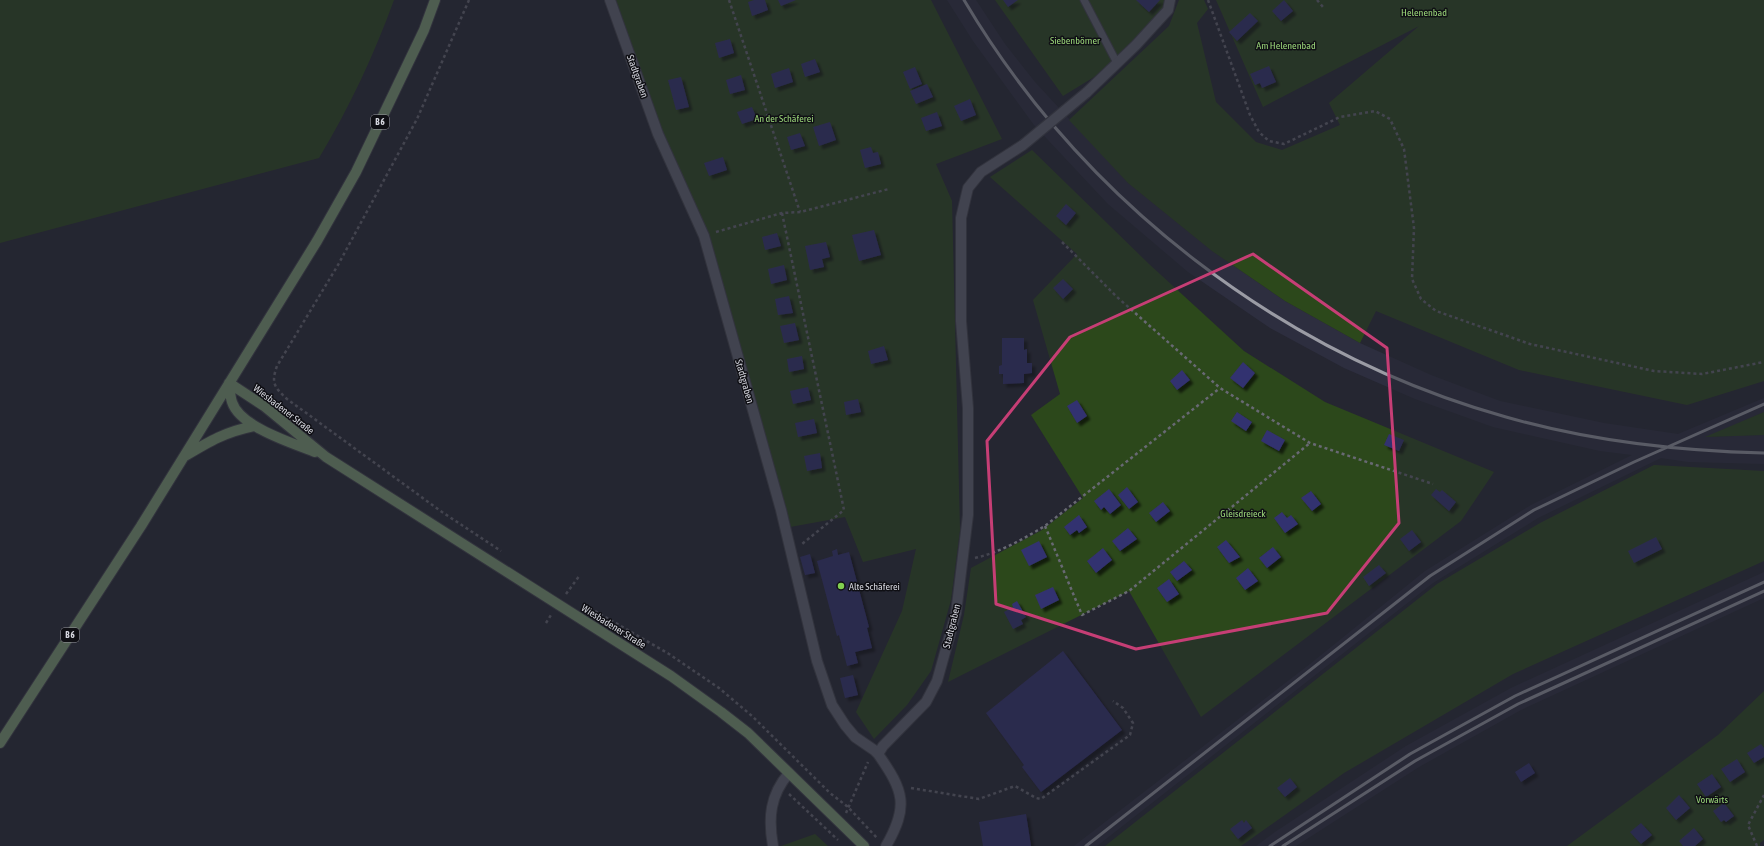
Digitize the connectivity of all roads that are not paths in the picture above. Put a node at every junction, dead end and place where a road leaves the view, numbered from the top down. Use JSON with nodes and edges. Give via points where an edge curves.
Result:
{"nodes":[{"id":1,"x":435,"y":0,"type":"edge"},
{"id":2,"x":610,"y":0,"type":"edge"},
{"id":3,"x":1084,"y":0,"type":"edge"},
{"id":4,"x":1170,"y":0,"type":"edge"},
{"id":5,"x":1117,"y":63,"type":"junction"},
{"id":6,"x":229,"y":384,"type":"junction"},
{"id":7,"x":254,"y":426,"type":"junction"},
{"id":8,"x":184,"y":457,"type":"junction"},
{"id":9,"x":326,"y":457,"type":"junction"},
{"id":10,"x":0,"y":743,"type":"edge"},
{"id":11,"x":876,"y":752,"type":"junction"},
{"id":12,"x":789,"y":773,"type":"junction"},
{"id":13,"x":883,"y":844,"type":"edge"},
{"id":14,"x":773,"y":846,"type":"edge"},
{"id":15,"x":864,"y":846,"type":"edge"}],
"edges":[{"from":1,"to":6,"type":"main road","number":"B 6","via":[[424,30],[356,172],[317,241]]},
{"from":2,"to":11,"type":"street","name":"Stadtgraben","via":[[658,134],[704,236],[781,510],[817,661],[832,705],[855,737]]},
{"from":3,"to":5,"type":"lane"},
{"from":4,"to":5,"type":"street","via":[[1168,10]]},
{"from":5,"to":11,"type":"street","name":"Stadtgraben","bridge":true,"via":[[1023,146],[981,172],[968,188],[960,218],[961,321],[968,416],[968,515],[956,613],[937,681],[926,702]]},
{"from":6,"to":7,"type":"main road","name":"Wiesbadener Straße","via":[[232,403]]},
{"from":6,"to":8,"type":"main road","number":"B 6"},
{"from":6,"to":9,"type":"main road","name":"Wiesbadener Straße","via":[[264,406]]},
{"from":7,"to":8,"type":"main road","via":[[221,435]]},
{"from":7,"to":9,"type":"main road","name":"Wiesbadener Straße"},
{"from":8,"to":10,"type":"main road","number":"B 6"},
{"from":9,"to":12,"type":"main road","name":"Wiesbadener Straße","via":[[671,676],[748,733]]},
{"from":11,"to":13,"type":"street","name":"Stadtgraben","via":[[893,776],[902,806],[900,816]]},
{"from":12,"to":14,"type":"street","via":[[780,786],[770,815]]},
{"from":12,"to":15,"type":"main road","name":"Wiesbadener Straße"}]}
